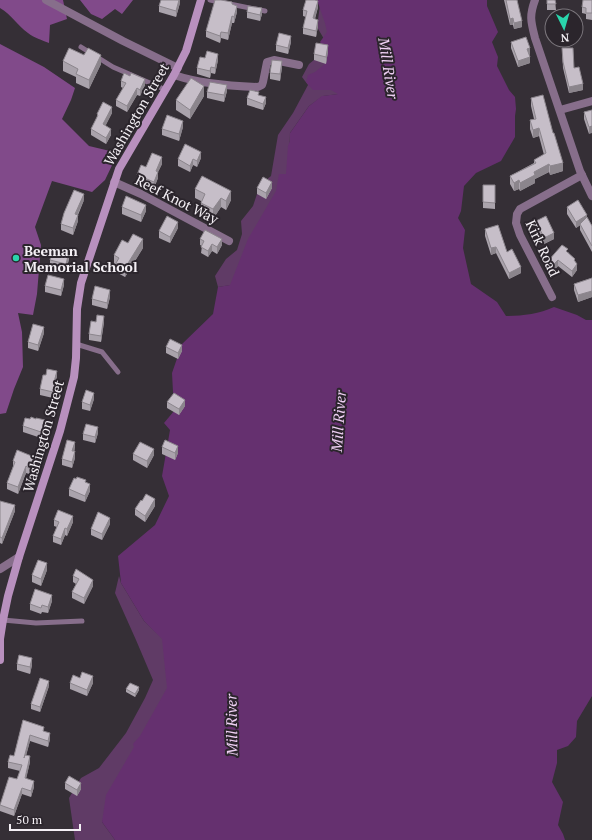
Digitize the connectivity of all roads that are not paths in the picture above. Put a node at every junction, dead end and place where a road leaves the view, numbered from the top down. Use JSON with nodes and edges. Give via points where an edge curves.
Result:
{"nodes":[{"id":1,"x":46,"y":0,"type":"edge"},
{"id":2,"x":201,"y":0,"type":"edge"},
{"id":3,"x":210,"y":0,"type":"edge"},
{"id":4,"x":535,"y":0,"type":"edge"},
{"id":5,"x":265,"y":11,"type":"dead end"},
{"id":6,"x":81,"y":47,"type":"dead end"},
{"id":7,"x":299,"y":65,"type":"dead end"},
{"id":8,"x":176,"y":72,"type":"junction"},
{"id":9,"x":166,"y":90,"type":"junction"},
{"id":10,"x":592,"y":101,"type":"edge"},
{"id":11,"x":560,"y":110,"type":"junction"},
{"id":12,"x":582,"y":175,"type":"junction"},
{"id":13,"x":114,"y":182,"type":"junction"},
{"id":14,"x":592,"y":196,"type":"edge"},
{"id":15,"x":229,"y":240,"type":"dead end"},
{"id":16,"x":552,"y":297,"type":"dead end"},
{"id":17,"x":76,"y":344,"type":"junction"},
{"id":18,"x":118,"y":372,"type":"dead end"},
{"id":19,"x":18,"y":557,"type":"junction"},
{"id":20,"x":0,"y":569,"type":"edge"},
{"id":21,"x":3,"y":620,"type":"junction"},
{"id":22,"x":82,"y":621,"type":"dead end"},
{"id":23,"x":0,"y":660,"type":"edge"}],
"edges":[{"from":1,"to":8,"type":"street"},
{"from":2,"to":8,"type":"main road","name":"Washington Street","via":[[186,51]]},
{"from":3,"to":5,"type":"lane"},
{"from":4,"to":11,"type":"street","via":[[530,19]]},
{"from":6,"to":9,"type":"lane","via":[[119,70]]},
{"from":7,"to":8,"type":"street","via":[[274,60],[268,62],[262,85],[258,87],[210,83],[184,78]]},
{"from":8,"to":9,"type":"main road","name":"Washington Street"},
{"from":9,"to":13,"type":"main road","name":"Washington Street","via":[[119,169]]},
{"from":10,"to":11,"type":"street"},
{"from":11,"to":12,"type":"street"},
{"from":12,"to":14,"type":"street"},
{"from":12,"to":16,"type":"street","name":"Kirk Road","via":[[520,209],[517,214],[516,223],[520,235]]},
{"from":13,"to":15,"type":"street","name":"Reef Knot Way"},
{"from":13,"to":17,"type":"main road","name":"Washington Street","via":[[81,283]]},
{"from":17,"to":18,"type":"lane","via":[[102,352]]},
{"from":17,"to":19,"type":"main road","name":"Washington Street","via":[[74,377],[60,431]]},
{"from":19,"to":20,"type":"street"},
{"from":19,"to":21,"type":"main road","name":"Washington Street"},
{"from":21,"to":22,"type":"lane","via":[[36,623]]},
{"from":21,"to":23,"type":"main road","name":"Washington Street"}]}
